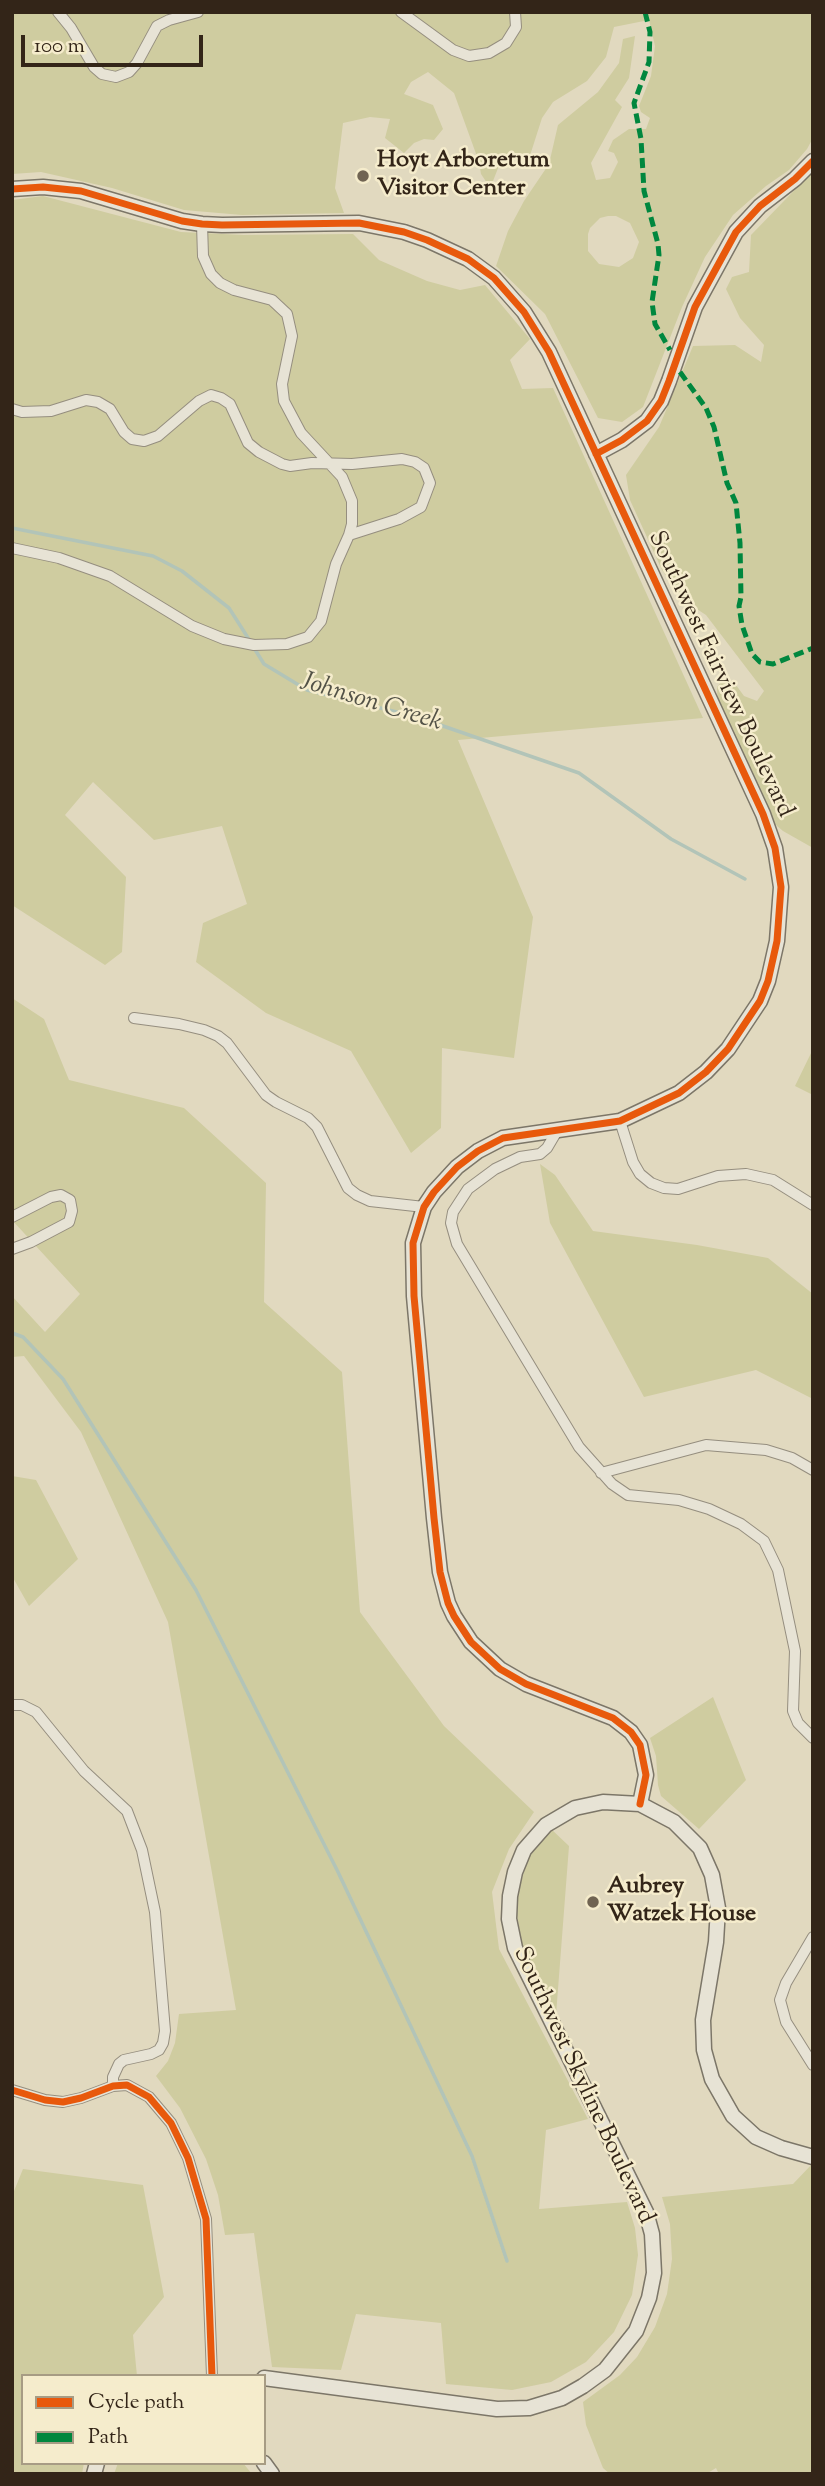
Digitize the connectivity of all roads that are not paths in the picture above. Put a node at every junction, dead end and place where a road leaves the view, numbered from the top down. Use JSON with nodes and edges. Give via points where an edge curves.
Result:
{"nodes":[{"id":1,"x":58,"y":12,"type":"edge"},
{"id":2,"x":198,"y":12,"type":"edge"},
{"id":3,"x":401,"y":12,"type":"edge"},
{"id":4,"x":515,"y":12,"type":"edge"},
{"id":5,"x":813,"y":161,"type":"edge"},
{"id":6,"x":12,"y":189,"type":"edge"},
{"id":7,"x":202,"y":224,"type":"junction"},
{"id":8,"x":12,"y":409,"type":"edge"},
{"id":9,"x":596,"y":454,"type":"junction"},
{"id":10,"x":328,"y":463,"type":"junction"},
{"id":11,"x":349,"y":536,"type":"junction"},
{"id":12,"x":12,"y":548,"type":"edge"},
{"id":13,"x":134,"y":1018,"type":"dead end"},
{"id":14,"x":620,"y":1121,"type":"junction"},
{"id":15,"x":557,"y":1131,"type":"junction"},
{"id":16,"x":813,"y":1205,"type":"edge"},
{"id":17,"x":424,"y":1208,"type":"junction"},
{"id":18,"x":12,"y":1217,"type":"edge"},
{"id":19,"x":12,"y":1249,"type":"edge"},
{"id":20,"x":813,"y":1470,"type":"edge"},
{"id":21,"x":601,"y":1473,"type":"junction"},
{"id":22,"x":12,"y":1705,"type":"edge"},
{"id":23,"x":813,"y":1738,"type":"edge"},
{"id":24,"x":640,"y":1804,"type":"junction"},
{"id":25,"x":813,"y":1937,"type":"edge"},
{"id":26,"x":813,"y":2065,"type":"edge"},
{"id":27,"x":113,"y":2086,"type":"junction"},
{"id":28,"x":12,"y":2090,"type":"edge"},
{"id":29,"x":813,"y":2157,"type":"edge"},
{"id":30,"x":212,"y":2374,"type":"edge"},
{"id":31,"x":266,"y":2378,"type":"edge"}],
"edges":[{"from":1,"to":2,"type":"street","via":[[94,67],[116,77],[137,63],[157,26]]},
{"from":3,"to":4,"type":"street","via":[[453,50],[470,55],[489,53],[506,43],[516,27]]},
{"from":5,"to":9,"type":"street","via":[[736,232],[695,307],[661,401],[647,421]]},
{"from":6,"to":7,"type":"street","name":"Southwest Fairview Boulevard","via":[[81,191]]},
{"from":7,"to":9,"type":"street","name":"Southwest Fairview Boulevard","via":[[359,223],[416,236],[468,259],[510,294],[536,330]]},
{"from":7,"to":10,"type":"street","via":[[203,256],[211,274],[233,290],[272,300],[287,314],[292,335],[282,384],[284,401],[301,433]]},
{"from":8,"to":10,"type":"street","via":[[51,411],[86,400],[97,402],[110,409],[132,439],[145,441],[211,395],[230,404],[248,443],[266,456],[290,466]]},
{"from":9,"to":14,"type":"street","name":"Southwest Fairview Boulevard","via":[[763,814],[775,848],[781,887],[779,931],[768,981],[739,1035],[711,1067],[679,1093]]},
{"from":10,"to":11,"type":"street","via":[[342,477],[352,501]]},
{"from":10,"to":11,"type":"street","via":[[402,459],[415,461],[429,476],[425,503],[415,513]]},
{"from":11,"to":12,"type":"street","via":[[336,564],[321,621],[308,637],[279,646],[224,639],[192,626],[110,576]]},
{"from":13,"to":17,"type":"street","via":[[179,1024],[218,1036],[266,1095],[317,1127],[348,1188],[370,1201]]},
{"from":14,"to":15,"type":"street","name":"Southwest Fairview Boulevard"},
{"from":14,"to":16,"type":"street","via":[[633,1162],[651,1183],[678,1189],[718,1176],[746,1174],[772,1180]]},
{"from":15,"to":17,"type":"street","name":"Southwest Fairview Boulevard","via":[[503,1138],[478,1151],[446,1178]]},
{"from":15,"to":21,"type":"street","via":[[540,1154],[520,1157],[474,1183],[453,1212],[452,1223],[457,1244],[579,1447]]},
{"from":17,"to":24,"type":"street","name":"Southwest Fairview Boulevard","via":[[413,1243],[414,1296],[436,1542],[448,1603],[471,1642],[500,1669],[613,1718],[631,1732],[640,1745],[646,1775]]},
{"from":18,"to":19,"type":"street","via":[[51,1197],[61,1195],[70,1200],[68,1222]]},
{"from":20,"to":21,"type":"street","via":[[766,1450],[706,1445]]},
{"from":21,"to":23,"type":"street","via":[[628,1495],[679,1500],[709,1509],[764,1541],[778,1570],[795,1651],[793,1711]]},
{"from":22,"to":27,"type":"street","via":[[22,1704],[36,1712],[84,1771],[127,1811],[142,1850],[155,1912],[165,2031],[159,2050],[119,2064]]},
{"from":24,"to":29,"type":"street","name":"Southwest Skyline Boulevard","via":[[674,1822],[694,1841],[715,1886],[718,1927],[703,2030],[706,2061],[717,2090],[733,2116],[756,2137]]},
{"from":24,"to":31,"type":"street","name":"Southwest Skyline Boulevard","via":[[588,1804],[546,1825],[519,1862],[509,1908],[515,1948],[650,2225],[654,2273],[645,2310],[630,2341],[605,2370],[583,2386],[529,2408],[497,2409]]},
{"from":25,"to":26,"type":"street","via":[[780,2000],[786,2022]]},
{"from":27,"to":28,"type":"street","via":[[63,2102]]},
{"from":27,"to":30,"type":"street","via":[[127,2085],[149,2097],[178,2136],[195,2176],[206,2219]]}]}
